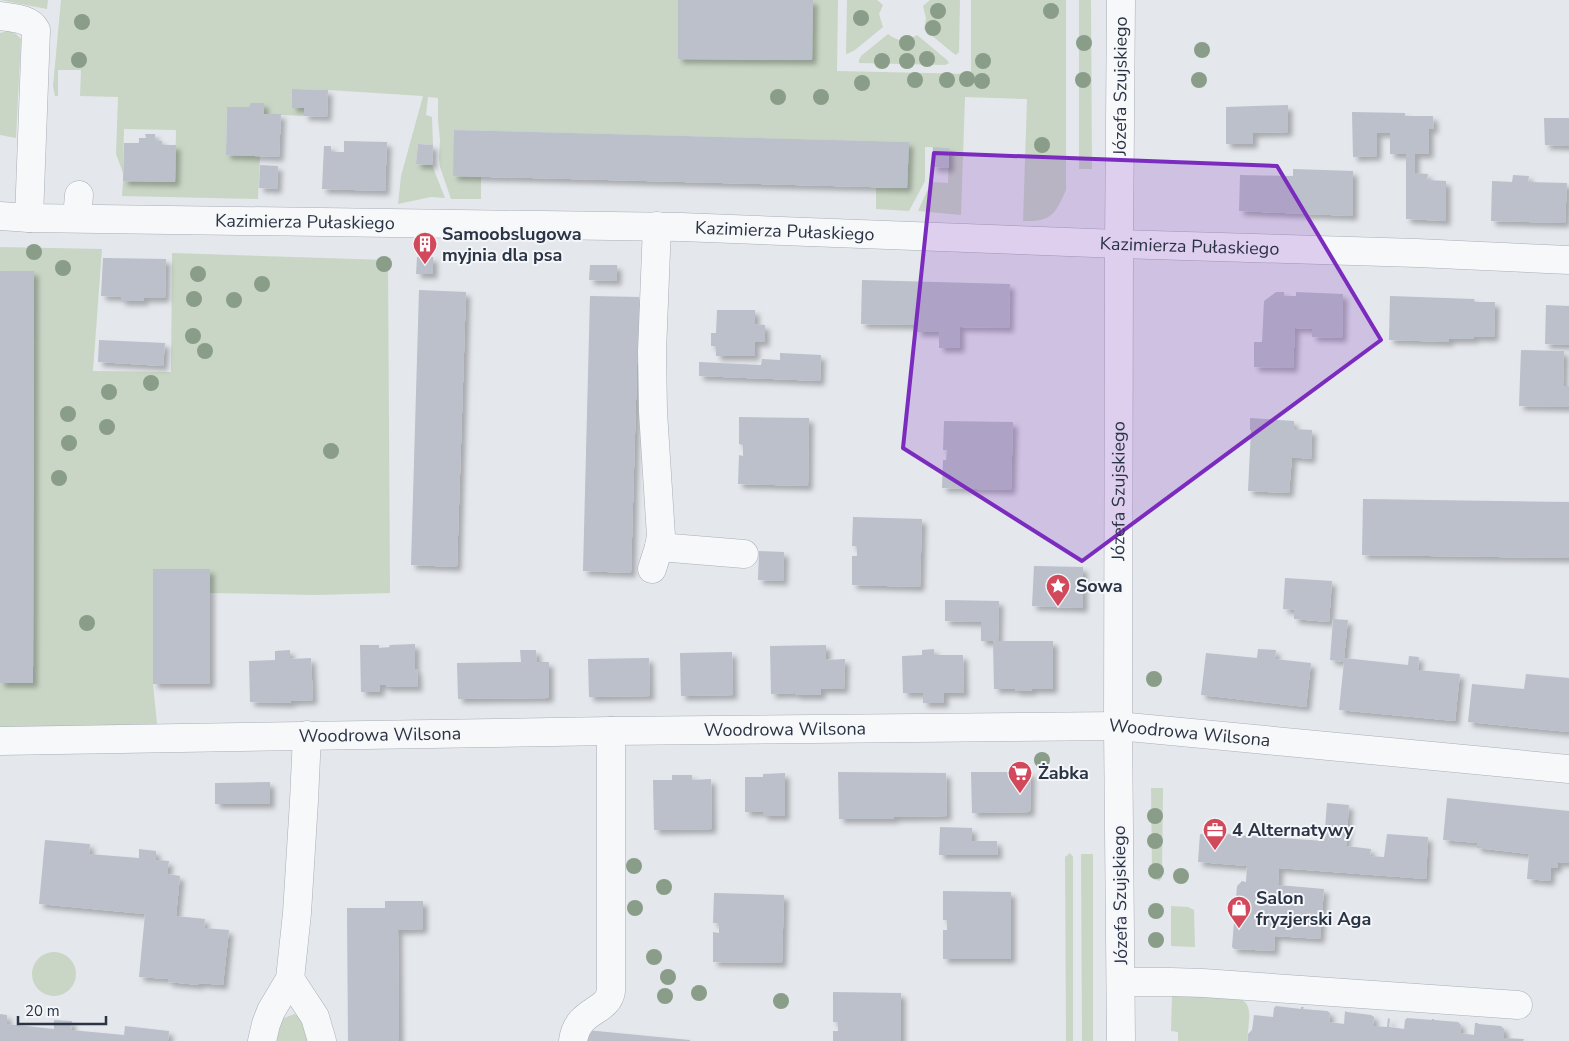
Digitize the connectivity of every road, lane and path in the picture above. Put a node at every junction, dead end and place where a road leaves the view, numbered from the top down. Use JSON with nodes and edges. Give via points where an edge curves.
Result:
{"nodes":[{"id":1,"x":1121,"y":0,"type":"edge"},
{"id":2,"x":0,"y":16,"type":"edge"},
{"id":3,"x":0,"y":216,"type":"edge"},
{"id":4,"x":29,"y":218,"type":"junction"},
{"id":5,"x":657,"y":226,"type":"junction"},
{"id":6,"x":1119,"y":244,"type":"junction"},
{"id":7,"x":1569,"y":260,"type":"edge"},
{"id":8,"x":744,"y":554,"type":"dead end"},
{"id":9,"x":1118,"y":726,"type":"junction"},
{"id":10,"x":611,"y":731,"type":"junction"},
{"id":11,"x":307,"y":735,"type":"junction"},
{"id":12,"x":0,"y":740,"type":"edge"},
{"id":13,"x":1569,"y":769,"type":"edge"},
{"id":14,"x":290,"y":979,"type":"junction"},
{"id":15,"x":1121,"y":982,"type":"junction"},
{"id":16,"x":1518,"y":1005,"type":"dead end"},
{"id":17,"x":262,"y":1041,"type":"edge"},
{"id":18,"x":322,"y":1041,"type":"edge"},
{"id":19,"x":573,"y":1041,"type":"edge"},
{"id":20,"x":1121,"y":1041,"type":"edge"}],
"edges":[{"from":1,"to":6,"type":"street","name":"Józefa Szujskiego"},
{"from":2,"to":4,"type":"street","via":[[28,22],[36,30]]},
{"from":3,"to":4,"type":"street","name":"Kazimierza Pułaskiego"},
{"from":4,"to":5,"type":"street","name":"Kazimierza Pułaskiego","via":[[78,206]]},
{"from":5,"to":6,"type":"street","name":"Kazimierza Pułaskiego"},
{"from":5,"to":8,"type":"street","via":[[652,352],[661,523],[656,558]]},
{"from":6,"to":7,"type":"street","name":"Kazimierza Pułaskiego"},
{"from":6,"to":9,"type":"street","name":"Józefa Szujskiego"},
{"from":9,"to":10,"type":"street","name":"Woodrowa Wilsona"},
{"from":9,"to":13,"type":"street","name":"Woodrowa Wilsona"},
{"from":9,"to":15,"type":"street","name":"Józefa Szujskiego"},
{"from":10,"to":11,"type":"street","name":"Woodrowa Wilsona"},
{"from":10,"to":19,"type":"street","via":[[611,992],[608,1001],[582,1020]]},
{"from":11,"to":12,"type":"street","name":"Woodrowa Wilsona"},
{"from":11,"to":14,"type":"street"},
{"from":14,"to":17,"type":"street","via":[[271,1011]]},
{"from":14,"to":18,"type":"street","via":[[315,1017]]},
{"from":15,"to":16,"type":"street","via":[[1203,983]]},
{"from":15,"to":20,"type":"street","name":"Józefa Szujskiego"}]}
